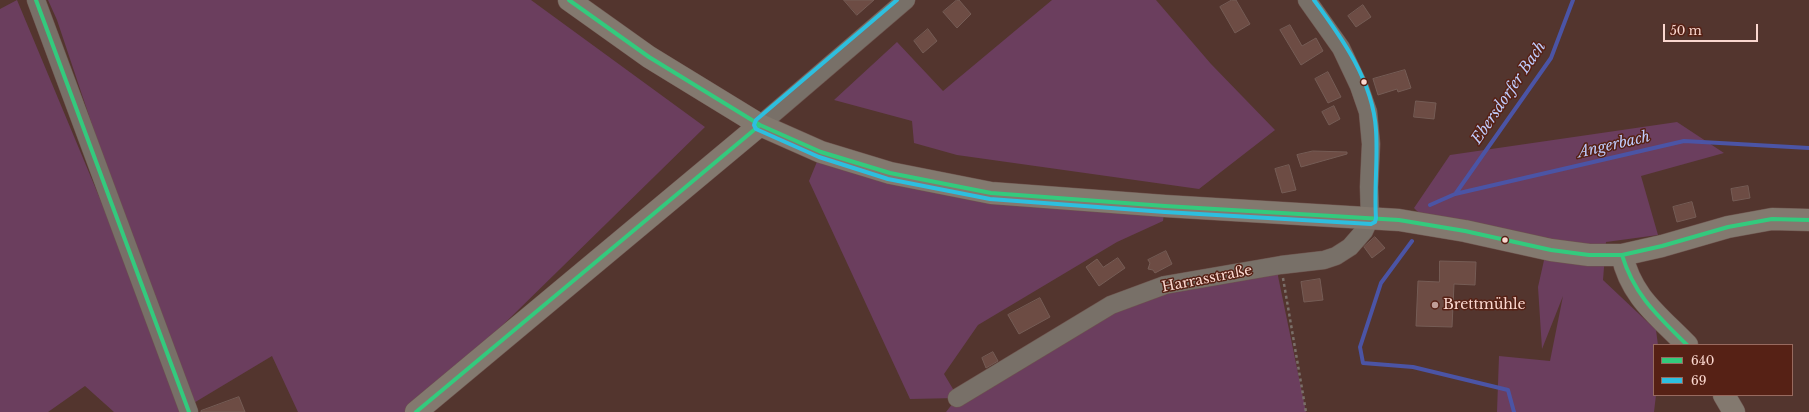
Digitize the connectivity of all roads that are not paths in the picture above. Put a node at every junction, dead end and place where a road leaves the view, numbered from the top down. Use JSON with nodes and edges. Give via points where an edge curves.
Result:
{"nodes":[{"id":1,"x":36,"y":0,"type":"edge"},
{"id":2,"x":570,"y":0,"type":"edge"},
{"id":3,"x":906,"y":0,"type":"edge"},
{"id":4,"x":1307,"y":0,"type":"edge"},
{"id":5,"x":760,"y":125,"type":"junction"},
{"id":6,"x":1370,"y":218,"type":"junction"},
{"id":7,"x":1809,"y":220,"type":"edge"},
{"id":8,"x":1622,"y":255,"type":"junction"},
{"id":9,"x":1686,"y":344,"type":"edge"},
{"id":10,"x":1725,"y":396,"type":"edge"},
{"id":11,"x":957,"y":398,"type":"dead end"},
{"id":12,"x":189,"y":412,"type":"edge"},
{"id":13,"x":416,"y":412,"type":"edge"},
{"id":14,"x":1734,"y":412,"type":"edge"}],
"edges":[{"from":1,"to":12,"type":"street"},
{"from":2,"to":5,"type":"main road","via":[[649,57]]},
{"from":3,"to":5,"type":"street"},
{"from":4,"to":6,"type":"street","via":[[1341,48],[1368,112],[1371,144],[1368,187]]},
{"from":5,"to":6,"type":"main road","via":[[821,152],[882,171],[991,193]]},
{"from":5,"to":13,"type":"main road"},
{"from":6,"to":8,"type":"main road","via":[[1432,225],[1572,253]]},
{"from":6,"to":11,"type":"street","name":"Harrasstraße","via":[[1364,231],[1350,247],[1336,256],[1165,285],[1111,306]]},
{"from":7,"to":8,"type":"main road","via":[[1772,219],[1728,227]]},
{"from":8,"to":9,"type":"main road","via":[[1632,285],[1654,313]]},
{"from":10,"to":14,"type":"main road"}]}
